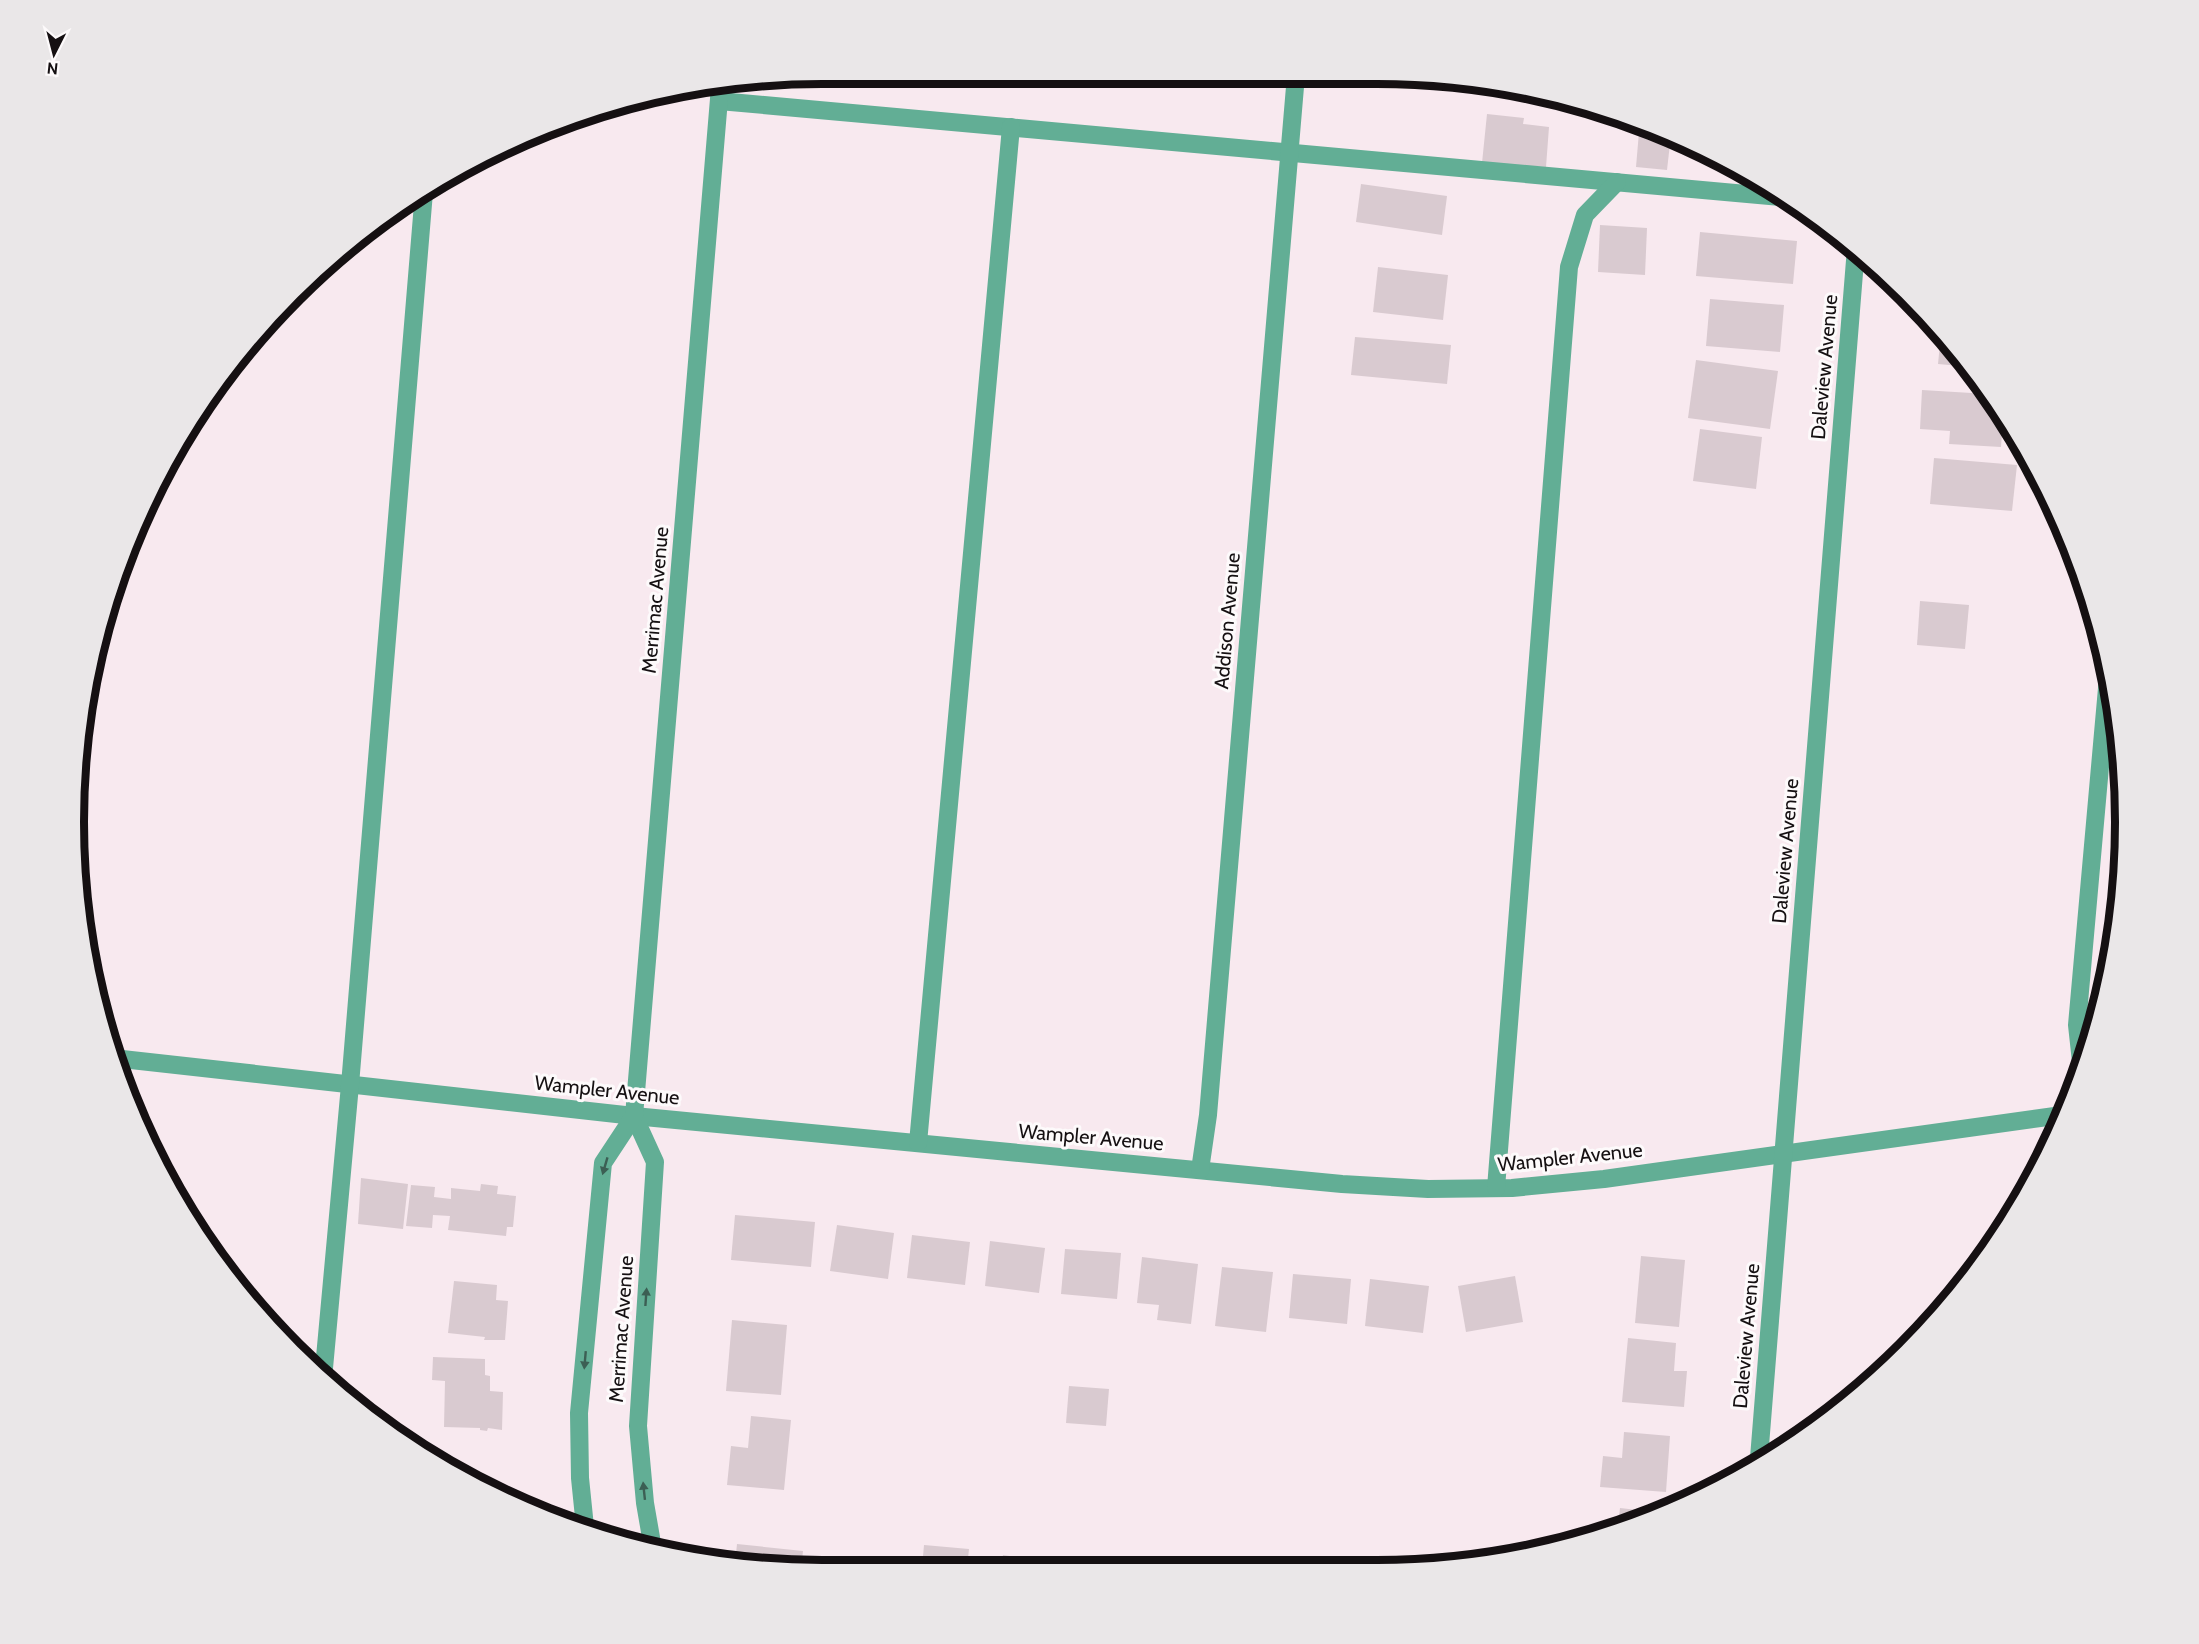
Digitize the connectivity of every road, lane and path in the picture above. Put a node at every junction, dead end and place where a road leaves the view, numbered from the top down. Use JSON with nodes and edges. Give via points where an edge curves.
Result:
{"nodes":[{"id":1,"x":1295,"y":84,"type":"edge"},
{"id":2,"x":720,"y":94,"type":"edge"},
{"id":3,"x":1011,"y":127,"type":"junction"},
{"id":4,"x":1289,"y":152,"type":"junction"},
{"id":5,"x":1617,"y":182,"type":"junction"},
{"id":6,"x":1767,"y":196,"type":"edge"},
{"id":7,"x":423,"y":201,"type":"edge"},
{"id":8,"x":1855,"y":260,"type":"edge"},
{"id":9,"x":2106,"y":705,"type":"edge"},
{"id":10,"x":2079,"y":1048,"type":"edge"},
{"id":11,"x":123,"y":1059,"type":"edge"},
{"id":12,"x":350,"y":1084,"type":"junction"},
{"id":13,"x":2054,"y":1115,"type":"edge"},
{"id":14,"x":634,"y":1116,"type":"junction"},
{"id":15,"x":918,"y":1143,"type":"junction"},
{"id":16,"x":1784,"y":1153,"type":"junction"},
{"id":17,"x":1200,"y":1170,"type":"junction"},
{"id":18,"x":1496,"y":1188,"type":"junction"},
{"id":19,"x":324,"y":1367,"type":"edge"},
{"id":20,"x":1759,"y":1453,"type":"edge"},
{"id":21,"x":584,"y":1521,"type":"edge"},
{"id":22,"x":651,"y":1540,"type":"edge"}],
"edges":[{"from":1,"to":4,"type":"street","name":"Addison Avenue"},
{"from":2,"to":3,"type":"street"},
{"from":2,"to":14,"type":"street","name":"Merrimac Avenue"},
{"from":3,"to":4,"type":"street"},
{"from":3,"to":15,"type":"street"},
{"from":4,"to":5,"type":"street"},
{"from":4,"to":17,"type":"street","name":"Addison Avenue","via":[[1208,1115]]},
{"from":5,"to":6,"type":"street"},
{"from":5,"to":18,"type":"street","via":[[1585,215],[1569,267]]},
{"from":7,"to":12,"type":"street"},
{"from":8,"to":16,"type":"street","name":"Daleview Avenue"},
{"from":9,"to":10,"type":"street","via":[[2077,1025]]},
{"from":11,"to":12,"type":"street","name":"Wampler Avenue"},
{"from":12,"to":14,"type":"street","name":"Wampler Avenue"},
{"from":12,"to":19,"type":"street"},
{"from":13,"to":16,"type":"street","name":"Wampler Avenue"},
{"from":14,"to":15,"type":"street","name":"Wampler Avenue"},
{"from":14,"to":21,"type":"street","name":"Merrimac Avenue","one_way":true,"via":[[603,1163],[579,1413]]},
{"from":22,"to":14,"type":"street","name":"Merrimac Avenue","one_way":true,"via":[[638,1426],[655,1162]]},
{"from":15,"to":17,"type":"street","name":"Wampler Avenue"},
{"from":16,"to":18,"type":"street","name":"Wampler Avenue","via":[[1604,1179]]},
{"from":16,"to":20,"type":"street","name":"Daleview Avenue"},
{"from":17,"to":18,"type":"street","name":"Wampler Avenue","via":[[1342,1184]]}]}
